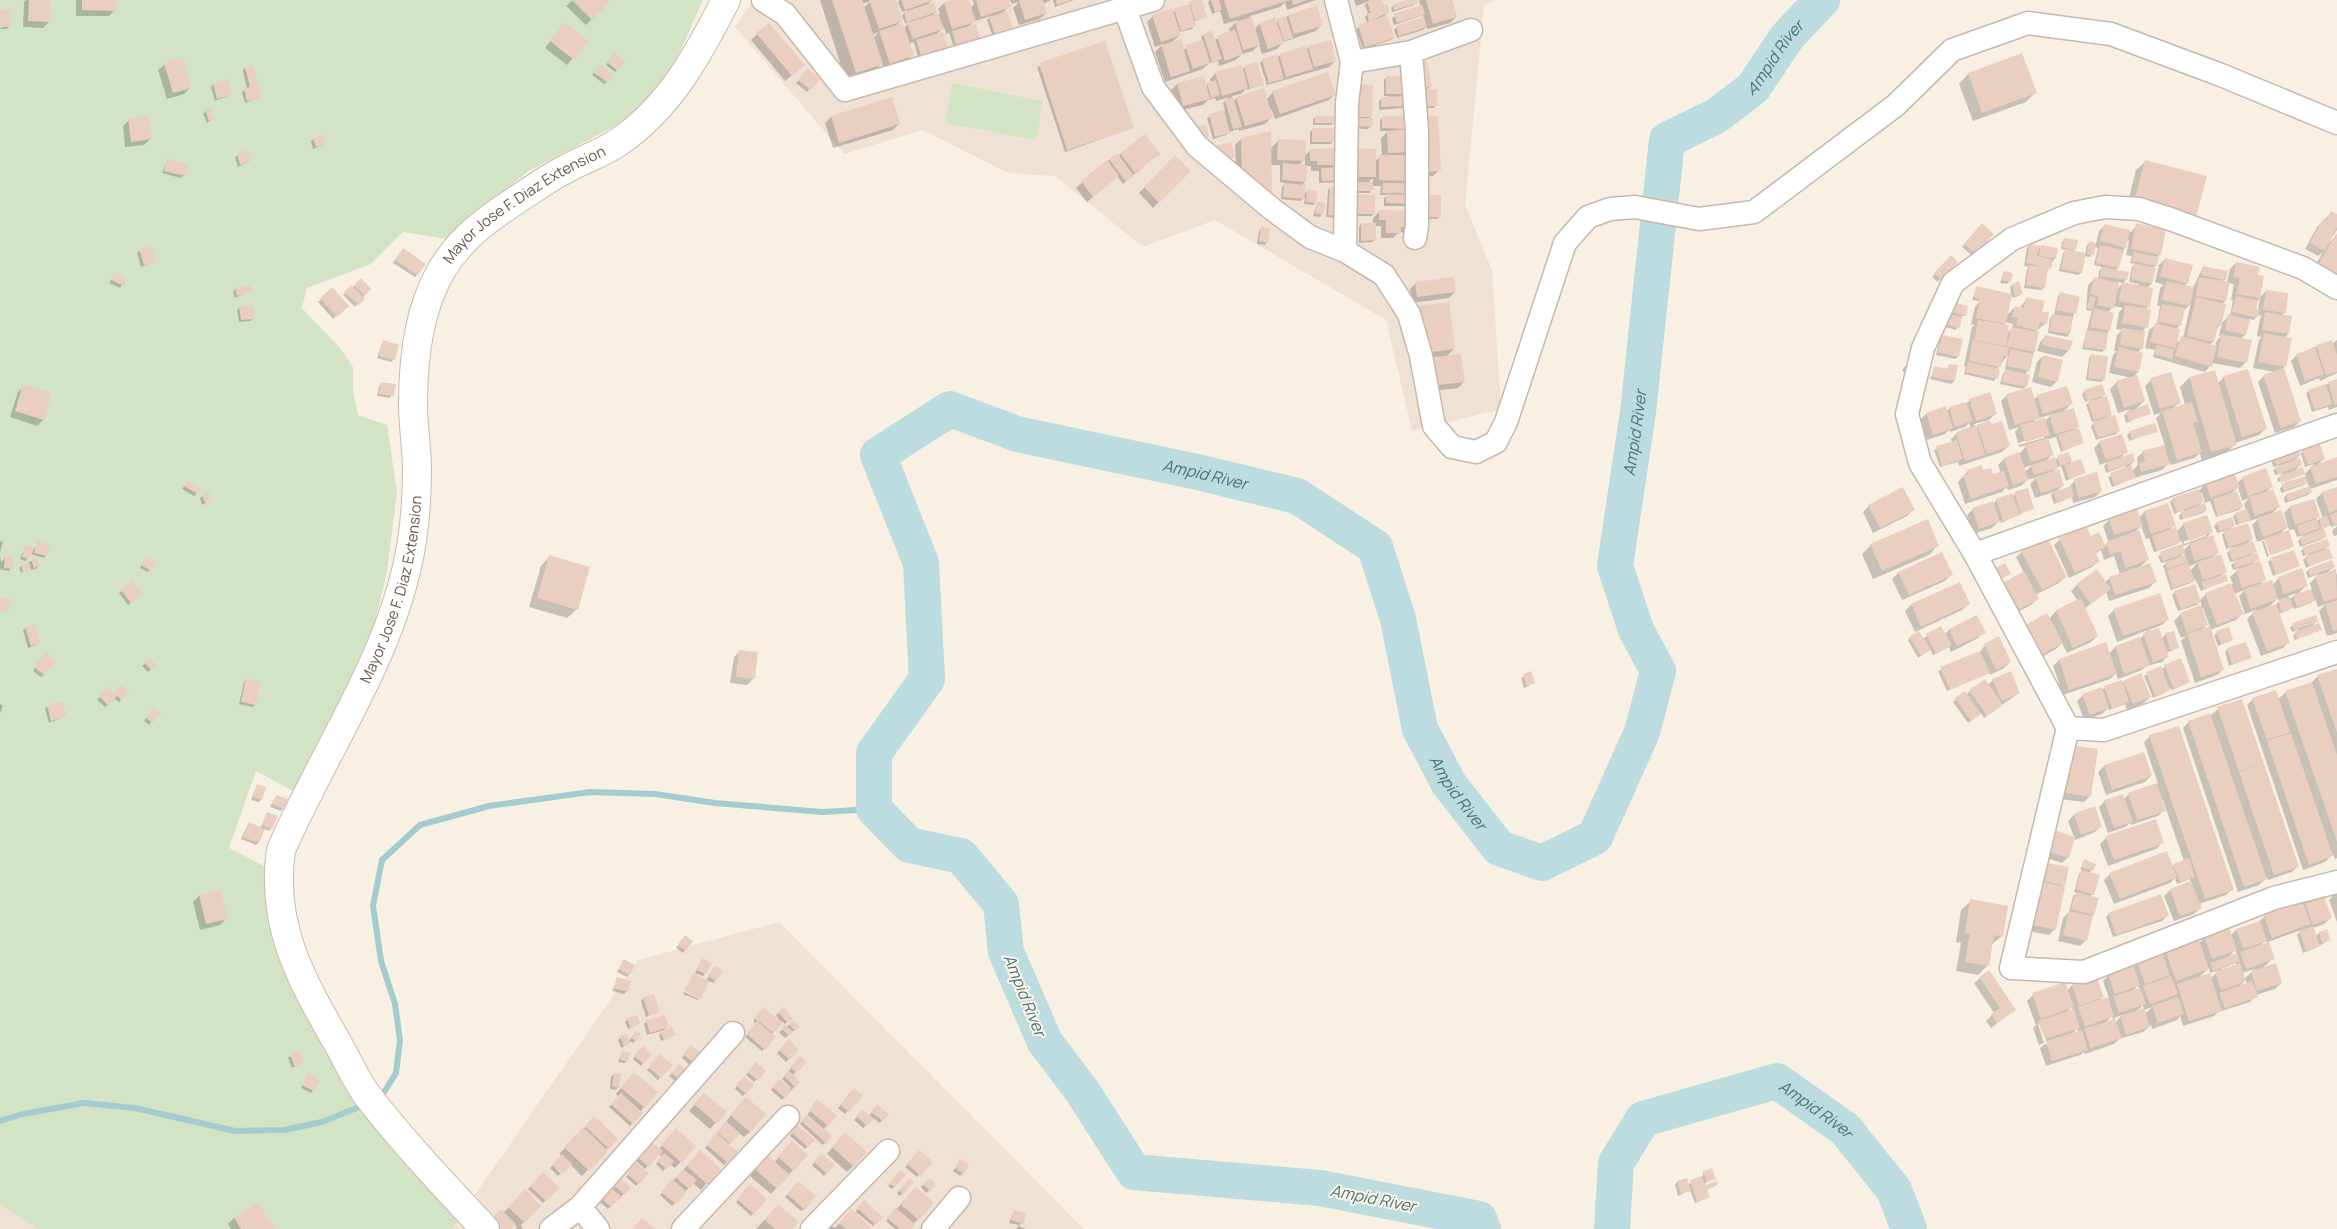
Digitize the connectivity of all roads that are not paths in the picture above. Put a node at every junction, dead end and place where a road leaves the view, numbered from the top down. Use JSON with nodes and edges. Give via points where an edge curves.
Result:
{"nodes":[{"id":1,"x":726,"y":0,"type":"edge"},
{"id":2,"x":763,"y":0,"type":"edge"},
{"id":3,"x":1153,"y":0,"type":"edge"},
{"id":4,"x":1336,"y":0,"type":"edge"},
{"id":5,"x":1125,"y":8,"type":"junction"},
{"id":6,"x":1471,"y":30,"type":"dead end"},
{"id":7,"x":1411,"y":52,"type":"junction"},
{"id":8,"x":1352,"y":62,"type":"junction"},
{"id":9,"x":2337,"y":123,"type":"edge"},
{"id":10,"x":1415,"y":238,"type":"dead end"},
{"id":11,"x":1345,"y":251,"type":"junction"},
{"id":12,"x":2337,"y":288,"type":"edge"},
{"id":13,"x":2337,"y":425,"type":"edge"},
{"id":14,"x":1975,"y":554,"type":"junction"},
{"id":15,"x":2337,"y":652,"type":"edge"},
{"id":16,"x":2068,"y":728,"type":"junction"},
{"id":17,"x":2337,"y":882,"type":"edge"},
{"id":18,"x":733,"y":1033,"type":"dead end"},
{"id":19,"x":788,"y":1117,"type":"dead end"},
{"id":20,"x":888,"y":1151,"type":"dead end"},
{"id":21,"x":959,"y":1198,"type":"dead end"},
{"id":22,"x":580,"y":1207,"type":"junction"},
{"id":23,"x":485,"y":1229,"type":"edge"},
{"id":24,"x":551,"y":1229,"type":"edge"},
{"id":25,"x":598,"y":1229,"type":"edge"},
{"id":26,"x":683,"y":1229,"type":"edge"},
{"id":27,"x":812,"y":1229,"type":"edge"},
{"id":28,"x":932,"y":1229,"type":"edge"}],
"edges":[{"from":1,"to":23,"type":"street","name":"Mayor Jose F. Diaz Extension","via":[[682,78],[650,117],[619,142],[563,170],[486,219],[454,249],[439,274],[426,304],[417,344],[413,403],[417,468],[415,516],[406,572],[382,646],[281,850],[277,878],[281,917],[290,950],[323,1017],[366,1094]]},
{"from":2,"to":5,"type":"street","via":[[785,14],[845,90]]},
{"from":3,"to":5,"type":"street"},
{"from":4,"to":8,"type":"street"},
{"from":5,"to":11,"type":"street","via":[[1153,87],[1198,146],[1310,237]]},
{"from":6,"to":7,"type":"street"},
{"from":7,"to":8,"type":"street"},
{"from":7,"to":10,"type":"street","via":[[1417,146]]},
{"from":8,"to":11,"type":"street","via":[[1347,103]]},
{"from":9,"to":11,"type":"street","via":[[2112,34],[2028,23],[1952,50],[1896,104],[1754,212],[1699,219],[1635,207],[1610,208],[1588,217],[1565,243],[1506,422],[1496,442],[1476,452],[1452,447],[1434,426],[1421,356],[1409,314],[1384,275]]},
{"from":12,"to":14,"type":"street","via":[[2303,268],[2138,209],[2105,207],[2074,213],[2012,239],[1953,283],[1924,348],[1907,414],[1920,463]]},
{"from":13,"to":14,"type":"street"},
{"from":14,"to":16,"type":"street"},
{"from":15,"to":16,"type":"street","via":[[2104,730]]},
{"from":16,"to":17,"type":"street","via":[[2011,968],[2084,972],[2274,898]]},
{"from":18,"to":22,"type":"street"},
{"from":19,"to":26,"type":"street"},
{"from":20,"to":27,"type":"street"},
{"from":21,"to":28,"type":"street"},
{"from":22,"to":24,"type":"street"},
{"from":22,"to":25,"type":"street"}]}
